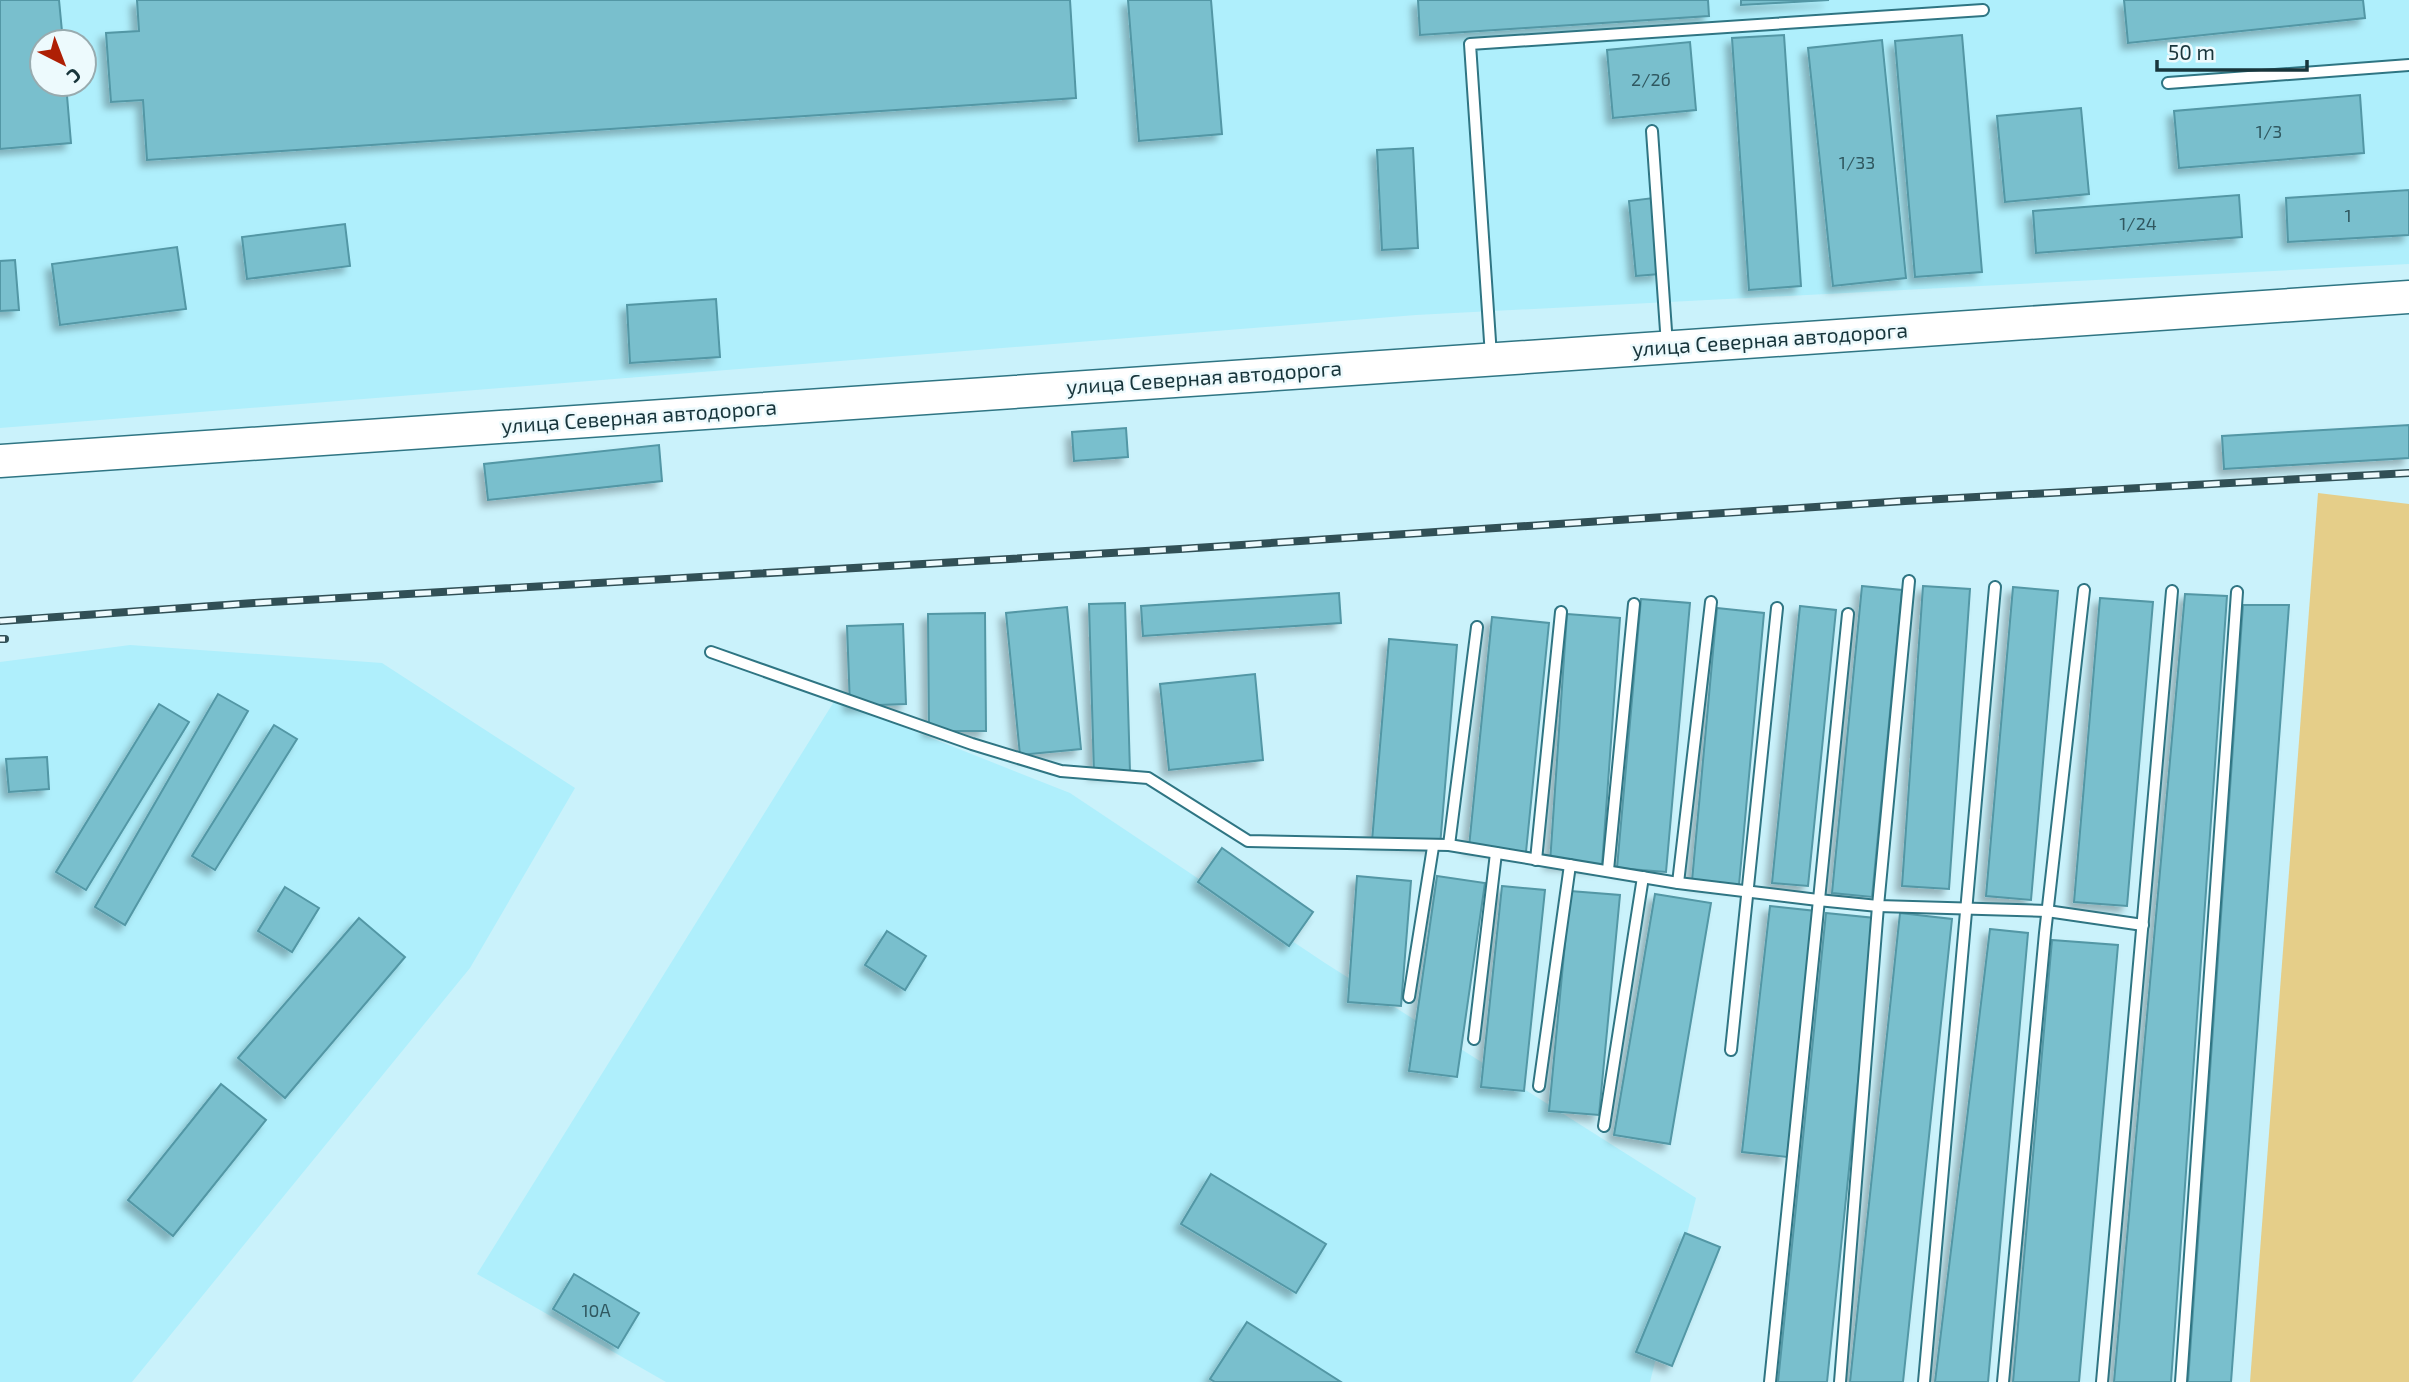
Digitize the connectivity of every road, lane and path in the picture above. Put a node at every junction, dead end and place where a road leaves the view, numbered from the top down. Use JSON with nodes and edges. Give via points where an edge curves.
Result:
{"nodes":[{"id":1,"x":1983,"y":10,"type":"dead end"},
{"id":2,"x":2409,"y":65,"type":"edge"},
{"id":3,"x":2168,"y":83,"type":"dead end"},
{"id":4,"x":1652,"y":131,"type":"dead end"},
{"id":5,"x":2409,"y":297,"type":"edge"},
{"id":6,"x":1667,"y":347,"type":"junction"},
{"id":7,"x":1492,"y":359,"type":"junction"},
{"id":8,"x":0,"y":461,"type":"edge"},
{"id":9,"x":1909,"y":581,"type":"dead end"},
{"id":10,"x":1994,"y":587,"type":"dead end"},
{"id":11,"x":2084,"y":590,"type":"dead end"},
{"id":12,"x":2172,"y":591,"type":"dead end"},
{"id":13,"x":2237,"y":592,"type":"dead end"},
{"id":14,"x":1711,"y":601,"type":"dead end"},
{"id":15,"x":1634,"y":604,"type":"dead end"},
{"id":16,"x":1777,"y":608,"type":"dead end"},
{"id":17,"x":1561,"y":612,"type":"dead end"},
{"id":18,"x":1848,"y":614,"type":"dead end"},
{"id":19,"x":1477,"y":627,"type":"dead end"},
{"id":20,"x":711,"y":652,"type":"dead end"},
{"id":21,"x":1449,"y":845,"type":"junction"},
{"id":22,"x":1433,"y":846,"type":"junction"},
{"id":23,"x":1496,"y":853,"type":"junction"},
{"id":24,"x":1536,"y":860,"type":"junction"},
{"id":25,"x":1570,"y":864,"type":"junction"},
{"id":26,"x":1608,"y":870,"type":"junction"},
{"id":27,"x":1643,"y":877,"type":"junction"},
{"id":28,"x":1678,"y":883,"type":"junction"},
{"id":29,"x":1747,"y":891,"type":"junction"},
{"id":30,"x":1818,"y":900,"type":"junction"},
{"id":31,"x":1878,"y":906,"type":"junction"},
{"id":32,"x":1965,"y":908,"type":"junction"},
{"id":33,"x":2047,"y":911,"type":"junction"},
{"id":34,"x":2143,"y":925,"type":"junction"},
{"id":35,"x":1409,"y":997,"type":"dead end"},
{"id":36,"x":1474,"y":1039,"type":"dead end"},
{"id":37,"x":1731,"y":1050,"type":"dead end"},
{"id":38,"x":1539,"y":1086,"type":"dead end"},
{"id":39,"x":1604,"y":1126,"type":"dead end"},
{"id":40,"x":1770,"y":1382,"type":"edge"},
{"id":41,"x":1840,"y":1382,"type":"edge"},
{"id":42,"x":1924,"y":1382,"type":"edge"},
{"id":43,"x":2004,"y":1382,"type":"edge"},
{"id":44,"x":2102,"y":1382,"type":"edge"},
{"id":45,"x":2181,"y":1382,"type":"edge"}],
"edges":[{"from":1,"to":7,"type":"lane","via":[[1469,44]]},
{"from":2,"to":3,"type":"lane"},
{"from":4,"to":6,"type":"lane"},
{"from":5,"to":6,"type":"main road","name":"улица Северная автодорога"},
{"from":6,"to":7,"type":"main road","name":"улица Северная автодорога"},
{"from":7,"to":8,"type":"main road","name":"улица Северная автодорога"},
{"from":9,"to":31,"type":"lane"},
{"from":10,"to":32,"type":"lane"},
{"from":11,"to":33,"type":"lane"},
{"from":12,"to":34,"type":"lane"},
{"from":13,"to":45,"type":"lane"},
{"from":14,"to":28,"type":"lane"},
{"from":15,"to":26,"type":"lane"},
{"from":16,"to":29,"type":"lane"},
{"from":17,"to":24,"type":"lane"},
{"from":18,"to":30,"type":"lane"},
{"from":19,"to":21,"type":"lane"},
{"from":20,"to":22,"type":"lane","via":[[1061,771],[1148,778],[1248,841]]},
{"from":21,"to":22,"type":"lane"},
{"from":21,"to":23,"type":"lane"},
{"from":22,"to":35,"type":"lane"},
{"from":23,"to":24,"type":"lane"},
{"from":23,"to":36,"type":"lane"},
{"from":24,"to":25,"type":"lane"},
{"from":25,"to":26,"type":"lane"},
{"from":25,"to":38,"type":"lane"},
{"from":26,"to":27,"type":"lane"},
{"from":27,"to":28,"type":"lane"},
{"from":27,"to":39,"type":"lane"},
{"from":28,"to":29,"type":"lane"},
{"from":29,"to":30,"type":"lane"},
{"from":29,"to":37,"type":"lane"},
{"from":30,"to":31,"type":"lane"},
{"from":30,"to":40,"type":"lane"},
{"from":31,"to":32,"type":"lane"},
{"from":31,"to":41,"type":"lane"},
{"from":32,"to":33,"type":"lane"},
{"from":32,"to":42,"type":"lane"},
{"from":33,"to":34,"type":"lane"},
{"from":33,"to":43,"type":"lane"},
{"from":34,"to":44,"type":"lane"}]}
